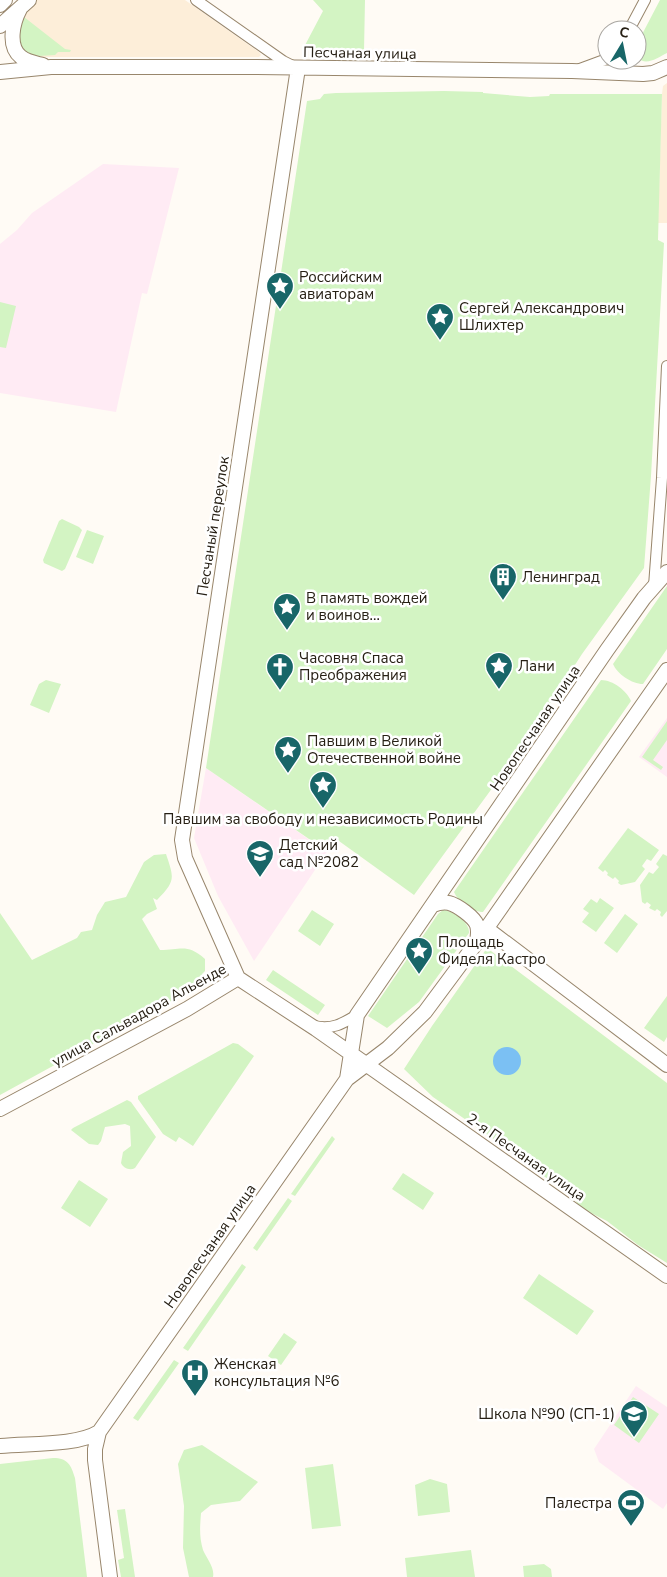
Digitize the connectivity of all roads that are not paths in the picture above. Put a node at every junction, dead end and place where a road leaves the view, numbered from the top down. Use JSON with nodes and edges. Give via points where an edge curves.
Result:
{"nodes":[{"id":1,"x":5,"y":0,"type":"edge"},
{"id":2,"x":196,"y":0,"type":"edge"},
{"id":3,"x":645,"y":0,"type":"edge"},
{"id":4,"x":24,"y":4,"type":"edge"},
{"id":5,"x":0,"y":5,"type":"edge"},
{"id":6,"x":634,"y":20,"type":"edge"},
{"id":7,"x":0,"y":26,"type":"edge"},
{"id":8,"x":597,"y":63,"type":"edge"},
{"id":9,"x":51,"y":67,"type":"junction"},
{"id":10,"x":667,"y":67,"type":"edge"},
{"id":11,"x":298,"y":68,"type":"junction"},
{"id":12,"x":572,"y":71,"type":"junction"},
{"id":13,"x":0,"y":72,"type":"edge"},
{"id":14,"x":667,"y":366,"type":"edge"},
{"id":15,"x":664,"y":478,"type":"edge"},
{"id":16,"x":666,"y":574,"type":"edge"},
{"id":17,"x":654,"y":586,"type":"junction"},
{"id":18,"x":667,"y":670,"type":"edge"},
{"id":19,"x":433,"y":905,"type":"junction"},
{"id":20,"x":486,"y":928,"type":"junction"},
{"id":21,"x":477,"y":942,"type":"junction"},
{"id":22,"x":238,"y":978,"type":"junction"},
{"id":23,"x":357,"y":1014,"type":"junction"},
{"id":24,"x":309,"y":1024,"type":"junction"},
{"id":25,"x":352,"y":1055,"type":"junction"},
{"id":26,"x":365,"y":1064,"type":"junction"},
{"id":27,"x":667,"y":1065,"type":"edge"},
{"id":28,"x":347,"y":1079,"type":"junction"},
{"id":29,"x":0,"y":1110,"type":"edge"},
{"id":30,"x":667,"y":1276,"type":"edge"},
{"id":31,"x":100,"y":1432,"type":"junction"},
{"id":32,"x":68,"y":1441,"type":"junction"},
{"id":33,"x":0,"y":1446,"type":"edge"},
{"id":34,"x":97,"y":1474,"type":"junction"},
{"id":35,"x":110,"y":1577,"type":"edge"}],
"edges":[{"from":1,"to":5,"type":"street"},
{"from":2,"to":11,"type":"street"},
{"from":3,"to":6,"type":"street"},
{"from":4,"to":7,"type":"street"},
{"from":4,"to":9,"type":"street","name":"Песчаная улица","via":[[13,26],[18,56]]},
{"from":8,"to":12,"type":"street"},
{"from":9,"to":11,"type":"street","name":"Песчаная улица"},
{"from":9,"to":13,"type":"street","name":"Песчаная улица"},
{"from":10,"to":12,"type":"street","name":"Песчаная улица","via":[[643,74]]},
{"from":11,"to":12,"type":"street","name":"Песчаная улица"},
{"from":11,"to":22,"type":"street","name":"Песчаный переулок","via":[[182,840],[185,858]]},
{"from":14,"to":15,"type":"street"},
{"from":15,"to":17,"type":"street"},
{"from":16,"to":17,"type":"street","name":"Новопесчаная улица"},
{"from":17,"to":19,"type":"street","name":"Новопесчаная улица"},
{"from":18,"to":20,"type":"street"},
{"from":19,"to":21,"type":"street","via":[[450,903],[464,911],[476,922]]},
{"from":19,"to":23,"type":"street"},
{"from":20,"to":21,"type":"street"},
{"from":20,"to":27,"type":"street"},
{"from":21,"to":26,"type":"street","via":[[425,1012],[388,1048]]},
{"from":22,"to":24,"type":"street","name":"улица Сальвадора Альенде"},
{"from":22,"to":29,"type":"street","name":"улица Сальвадора Альенде"},
{"from":23,"to":24,"type":"street","via":[[330,1028]]},
{"from":23,"to":25,"type":"street"},
{"from":24,"to":25,"type":"street","name":"улица Сальвадора Альенде"},
{"from":25,"to":26,"type":"street","name":"улица Сальвадора Альенде"},
{"from":25,"to":28,"type":"street","name":"Новопесчаная улица"},
{"from":26,"to":28,"type":"street","name":"Новопесчаная улица"},
{"from":26,"to":30,"type":"street","name":"2-я Песчаная улица"},
{"from":28,"to":31,"type":"street","name":"Новопесчаная улица"},
{"from":31,"to":32,"type":"street"},
{"from":31,"to":34,"type":"street","via":[[95,1449]]},
{"from":32,"to":33,"type":"street"},
{"from":32,"to":34,"type":"street","via":[[85,1451]]},
{"from":34,"to":35,"type":"street"}]}
